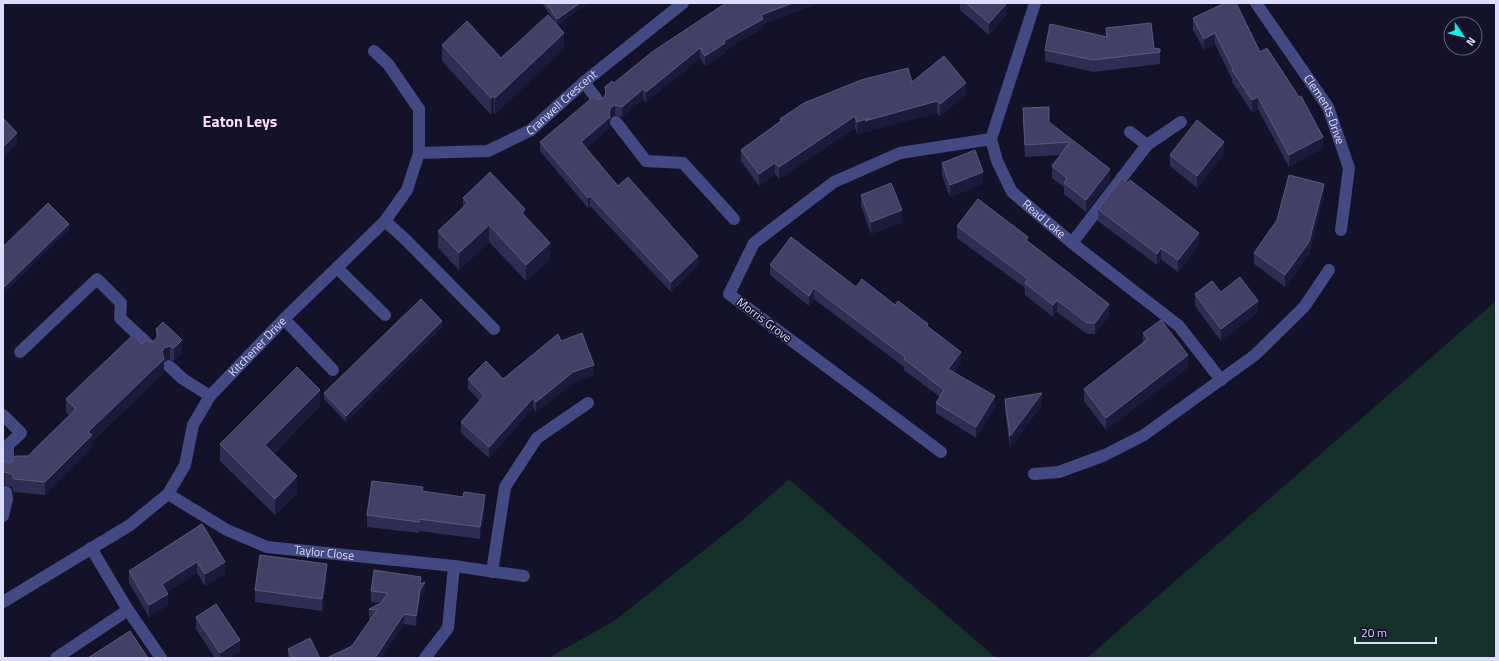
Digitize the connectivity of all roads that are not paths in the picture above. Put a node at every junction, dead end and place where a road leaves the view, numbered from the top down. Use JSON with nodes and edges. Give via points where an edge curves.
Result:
{"nodes":[{"id":1,"x":683,"y":3,"type":"edge"},
{"id":2,"x":1035,"y":3,"type":"edge"},
{"id":3,"x":1256,"y":3,"type":"edge"},
{"id":4,"x":374,"y":51,"type":"dead end"},
{"id":5,"x":584,"y":82,"type":"junction"},
{"id":6,"x":599,"y":102,"type":"edge"},
{"id":7,"x":616,"y":122,"type":"dead end"},
{"id":8,"x":1181,"y":122,"type":"dead end"},
{"id":9,"x":1130,"y":132,"type":"dead end"},
{"id":10,"x":991,"y":139,"type":"junction"},
{"id":11,"x":1147,"y":145,"type":"junction"},
{"id":12,"x":419,"y":153,"type":"junction"},
{"id":13,"x":734,"y":219,"type":"dead end"},
{"id":14,"x":385,"y":221,"type":"junction"},
{"id":15,"x":1341,"y":230,"type":"dead end"},
{"id":16,"x":1072,"y":243,"type":"junction"},
{"id":17,"x":337,"y":268,"type":"junction"},
{"id":18,"x":1329,"y":270,"type":"dead end"},
{"id":19,"x":385,"y":315,"type":"dead end"},
{"id":20,"x":284,"y":319,"type":"junction"},
{"id":21,"x":494,"y":329,"type":"dead end"},
{"id":22,"x":151,"y":347,"type":"edge"},
{"id":23,"x":20,"y":352,"type":"dead end"},
{"id":24,"x":169,"y":366,"type":"dead end"},
{"id":25,"x":333,"y":370,"type":"dead end"},
{"id":26,"x":1221,"y":380,"type":"junction"},
{"id":27,"x":210,"y":396,"type":"junction"},
{"id":28,"x":588,"y":403,"type":"dead end"},
{"id":29,"x":3,"y":415,"type":"edge"},
{"id":30,"x":942,"y":452,"type":"dead end"},
{"id":31,"x":8,"y":468,"type":"edge"},
{"id":32,"x":1034,"y":474,"type":"dead end"},
{"id":33,"x":6,"y":492,"type":"dead end"},
{"id":34,"x":168,"y":494,"type":"junction"},
{"id":35,"x":3,"y":516,"type":"edge"},
{"id":36,"x":91,"y":548,"type":"junction"},
{"id":37,"x":454,"y":566,"type":"junction"},
{"id":38,"x":492,"y":572,"type":"junction"},
{"id":39,"x":524,"y":576,"type":"dead end"},
{"id":40,"x":3,"y":602,"type":"edge"},
{"id":41,"x":128,"y":610,"type":"junction"},
{"id":42,"x":56,"y":658,"type":"edge"},
{"id":43,"x":161,"y":658,"type":"edge"},
{"id":44,"x":425,"y":658,"type":"edge"}],
"edges":[{"from":1,"to":5,"type":"street","name":"Cranwell Crescent"},
{"from":2,"to":10,"type":"street"},
{"from":3,"to":15,"type":"street","name":"Clements Drive","via":[[1328,107],[1349,168]]},
{"from":4,"to":12,"type":"street","name":"Kitchener Drive","via":[[388,64],[419,109]]},
{"from":5,"to":6,"type":"street"},
{"from":5,"to":12,"type":"street","name":"Cranwell Crescent","via":[[531,130],[488,151]]},
{"from":7,"to":13,"type":"street","via":[[646,161],[683,163]]},
{"from":8,"to":11,"type":"street"},
{"from":9,"to":11,"type":"street"},
{"from":10,"to":16,"type":"street","name":"Read Loke","via":[[997,161],[1012,192]]},
{"from":10,"to":30,"type":"street","name":"Morris Grove","via":[[900,154],[834,182],[754,243],[729,294]]},
{"from":11,"to":16,"type":"street"},
{"from":12,"to":14,"type":"street","name":"Kitchener Drive","via":[[407,190]]},
{"from":14,"to":17,"type":"street","name":"Kitchener Drive"},
{"from":14,"to":21,"type":"street"},
{"from":16,"to":26,"type":"street","name":"Read Loke","via":[[1179,326]]},
{"from":17,"to":19,"type":"street"},
{"from":17,"to":20,"type":"street","name":"Kitchener Drive"},
{"from":18,"to":26,"type":"street","via":[[1304,307],[1255,355]]},
{"from":20,"to":25,"type":"street"},
{"from":20,"to":27,"type":"street","name":"Kitchener Drive"},
{"from":22,"to":23,"type":"street","via":[[120,318],[121,303],[97,279]]},
{"from":24,"to":27,"type":"street","via":[[183,379]]},
{"from":26,"to":32,"type":"street","via":[[1144,435],[1111,452],[1059,472]]},
{"from":27,"to":34,"type":"street","name":"Kitchener Drive","via":[[193,425],[185,465]]},
{"from":28,"to":38,"type":"street","via":[[537,438],[505,488]]},
{"from":29,"to":31,"type":"street","via":[[21,433],[8,445]]},
{"from":33,"to":35,"type":"street"},
{"from":34,"to":36,"type":"street","name":"Kitchener Drive","via":[[130,525]]},
{"from":34,"to":37,"type":"street","name":"Taylor Close","via":[[227,530],[267,547]]},
{"from":36,"to":40,"type":"street","name":"Kitchener Drive"},
{"from":36,"to":41,"type":"street"},
{"from":37,"to":38,"type":"street","name":"Taylor Close"},
{"from":37,"to":44,"type":"street","via":[[448,628]]},
{"from":38,"to":39,"type":"street","name":"Taylor Close"},
{"from":41,"to":42,"type":"street"},
{"from":41,"to":43,"type":"street"}]}
